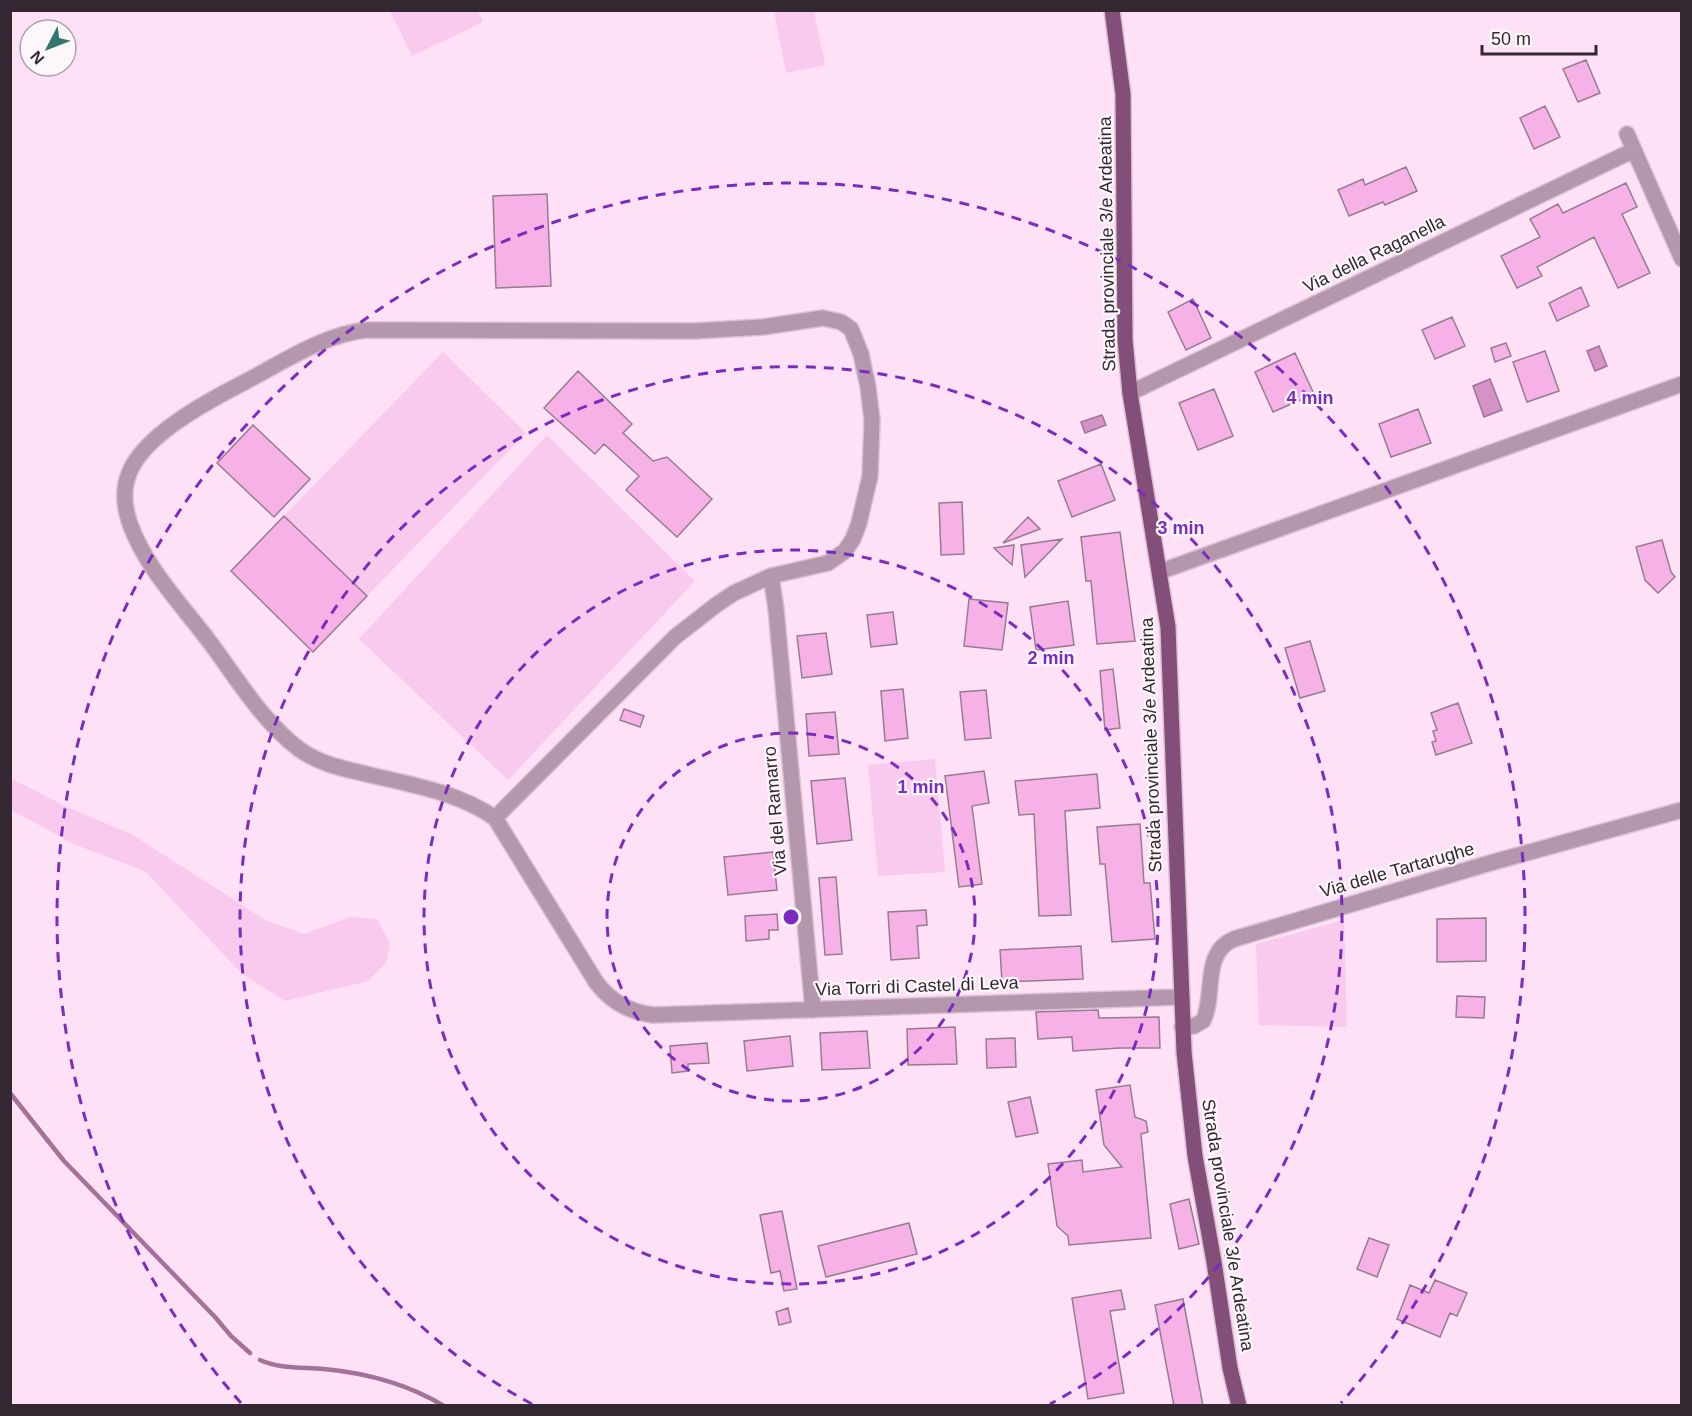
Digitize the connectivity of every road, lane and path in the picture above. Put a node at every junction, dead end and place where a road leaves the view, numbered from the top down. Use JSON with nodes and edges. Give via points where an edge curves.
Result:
{"nodes":[{"id":1,"x":1112,"y":10,"type":"edge"},
{"id":2,"x":1627,"y":134,"type":"dead end"},
{"id":3,"x":1634,"y":150,"type":"junction"},
{"id":4,"x":1682,"y":259,"type":"edge"},
{"id":5,"x":1682,"y":384,"type":"edge"},
{"id":6,"x":1130,"y":393,"type":"junction"},
{"id":7,"x":1159,"y":572,"type":"junction"},
{"id":8,"x":771,"y":576,"type":"junction"},
{"id":9,"x":1682,"y":810,"type":"edge"},
{"id":10,"x":495,"y":818,"type":"junction"},
{"id":11,"x":1181,"y":997,"type":"junction"},
{"id":12,"x":813,"y":1010,"type":"junction"},
{"id":13,"x":1182,"y":1027,"type":"junction"},
{"id":14,"x":1239,"y":1406,"type":"edge"}],
"edges":[{"from":1,"to":6,"type":"main road","name":"Strada provinciale 3/e Ardeatina","via":[[1124,94],[1124,306]]},
{"from":2,"to":3,"type":"street"},
{"from":3,"to":4,"type":"street"},
{"from":3,"to":6,"type":"street","name":"Via della Raganella"},
{"from":5,"to":7,"type":"street"},
{"from":6,"to":7,"type":"main road","name":"Strada provinciale 3/e Ardeatina"},
{"from":7,"to":11,"type":"main road","name":"Strada provinciale 3/e Ardeatina","via":[[1171,676]]},
{"from":8,"to":10,"type":"street","via":[[725,599],[675,637]]},
{"from":8,"to":10,"type":"street","via":[[820,566],[840,556],[853,539],[866,500],[872,450],[868,387],[855,334],[835,319],[695,331],[350,333],[329,339],[221,394],[149,445],[130,470],[126,485],[126,508],[133,532],[156,571],[275,727],[301,750],[327,764],[452,796]]},
{"from":8,"to":12,"type":"street","name":"Via del Ramarro"},
{"from":9,"to":13,"type":"street","name":"Via delle Tartarughe","via":[[1230,941],[1215,959],[1205,1017],[1199,1024]]},
{"from":10,"to":12,"type":"street","name":"Via Torri di Castel di Leva","via":[[602,990],[625,1008],[653,1015]]},
{"from":11,"to":12,"type":"street","name":"Via Torri di Castel di Leva"},
{"from":11,"to":13,"type":"main road","name":"Strada provinciale 3/e Ardeatina"},
{"from":13,"to":14,"type":"main road","name":"Strada provinciale 3/e Ardeatina","via":[[1195,1156]]}]}
